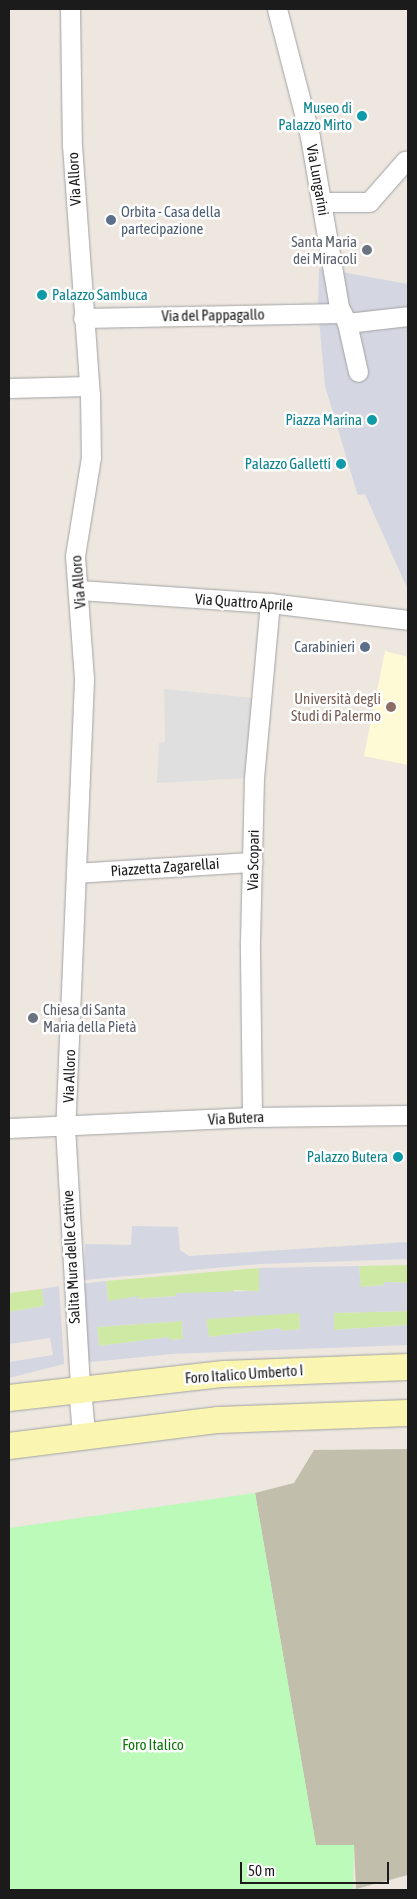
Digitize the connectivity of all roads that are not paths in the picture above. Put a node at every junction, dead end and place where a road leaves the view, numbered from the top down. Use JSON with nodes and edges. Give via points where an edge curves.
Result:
{"nodes":[{"id":1,"x":70,"y":9,"type":"edge"},
{"id":2,"x":277,"y":9,"type":"edge"},
{"id":3,"x":408,"y":161,"type":"edge"},
{"id":4,"x":323,"y":202,"type":"junction"},
{"id":5,"x":408,"y":316,"type":"edge"},
{"id":6,"x":84,"y":318,"type":"junction"},
{"id":7,"x":344,"y":318,"type":"junction"},
{"id":8,"x":358,"y":372,"type":"dead end"},
{"id":9,"x":89,"y":386,"type":"junction"},
{"id":10,"x":9,"y":388,"type":"edge"},
{"id":11,"x":79,"y":590,"type":"junction"},
{"id":12,"x":270,"y":603,"type":"junction"},
{"id":13,"x":408,"y":620,"type":"edge"},
{"id":14,"x":253,"y":862,"type":"junction"},
{"id":15,"x":76,"y":873,"type":"junction"},
{"id":16,"x":408,"y":1115,"type":"edge"},
{"id":17,"x":252,"y":1117,"type":"junction"},
{"id":18,"x":65,"y":1126,"type":"junction"},
{"id":19,"x":9,"y":1128,"type":"edge"},
{"id":20,"x":408,"y":1367,"type":"edge"},
{"id":21,"x":80,"y":1388,"type":"junction"},
{"id":22,"x":9,"y":1398,"type":"edge"},
{"id":23,"x":408,"y":1413,"type":"edge"},
{"id":24,"x":84,"y":1434,"type":"junction"},
{"id":25,"x":9,"y":1446,"type":"edge"}],
"edges":[{"from":1,"to":6,"type":"street","name":"Via Alloro","via":[[72,145]]},
{"from":2,"to":4,"type":"street","name":"Via Lungarini"},
{"from":3,"to":4,"type":"street","via":[[369,202]]},
{"from":4,"to":7,"type":"street","name":"Via Lungarini"},
{"from":5,"to":7,"type":"street"},
{"from":6,"to":7,"type":"street","name":"Via del Pappagallo"},
{"from":6,"to":9,"type":"street","name":"Via Alloro"},
{"from":7,"to":8,"type":"street"},
{"from":9,"to":10,"type":"street"},
{"from":9,"to":11,"type":"street","name":"Via Alloro","via":[[91,457],[75,556]]},
{"from":11,"to":12,"type":"street","name":"Via Quattro Aprile"},
{"from":11,"to":15,"type":"street","name":"Via Alloro","via":[[84,674]]},
{"from":12,"to":13,"type":"street","name":"Via Quattro Aprile"},
{"from":12,"to":14,"type":"street","name":"Via Scopari","via":[[254,778]]},
{"from":14,"to":15,"type":"street","name":"Piazzetta Zagarellai"},
{"from":14,"to":17,"type":"street","name":"Via Scopari","via":[[250,941]]},
{"from":15,"to":18,"type":"street","name":"Via Alloro"},
{"from":16,"to":17,"type":"street","name":"Via Butera"},
{"from":17,"to":18,"type":"street","name":"Via Butera"},
{"from":18,"to":19,"type":"street","name":"Via Butera"},
{"from":18,"to":21,"type":"street","name":"Salita Mura delle Cattive"},
{"from":20,"to":21,"type":"main road","name":"Foro Italico Umberto I","via":[[254,1372]]},
{"from":21,"to":22,"type":"main road","name":"Foro Italico Umberto I"},
{"from":21,"to":24,"type":"street"},
{"from":23,"to":24,"type":"main road","via":[[218,1420]]},
{"from":24,"to":25,"type":"main road"}]}
